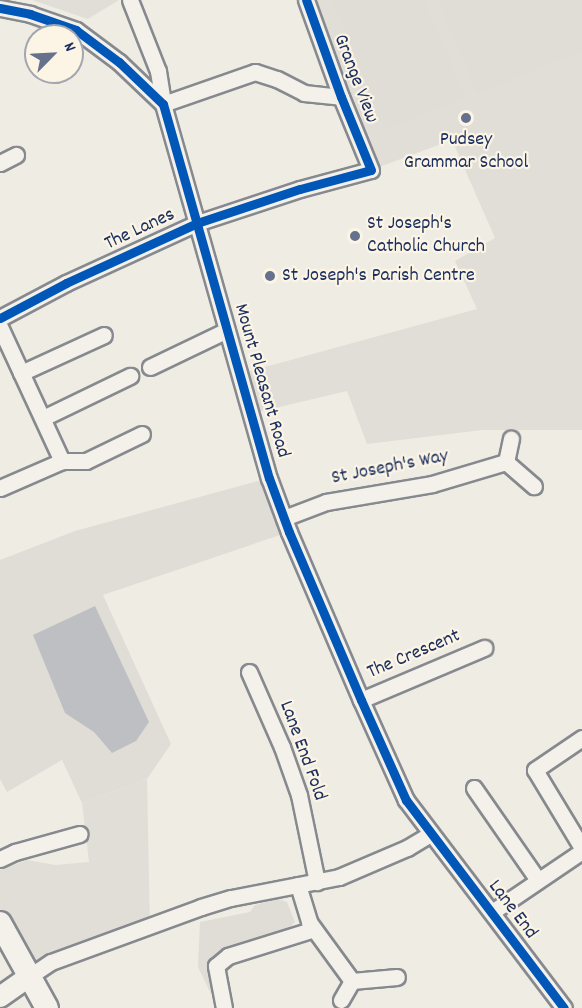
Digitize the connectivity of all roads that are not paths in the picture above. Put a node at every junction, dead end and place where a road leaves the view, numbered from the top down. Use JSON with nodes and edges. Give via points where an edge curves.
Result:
{"nodes":[{"id":1,"x":129,"y":0,"type":"edge"},
{"id":2,"x":306,"y":0,"type":"edge"},
{"id":3,"x":0,"y":8,"type":"edge"},
{"id":4,"x":341,"y":97,"type":"junction"},
{"id":5,"x":163,"y":104,"type":"junction"},
{"id":6,"x":16,"y":155,"type":"dead end"},
{"id":7,"x":0,"y":163,"type":"edge"},
{"id":8,"x":371,"y":170,"type":"joint"},
{"id":9,"x":197,"y":223,"type":"junction"},
{"id":10,"x":0,"y":318,"type":"edge"},
{"id":11,"x":0,"y":327,"type":"edge"},
{"id":12,"x":227,"y":330,"type":"junction"},
{"id":13,"x":104,"y":335,"type":"dead end"},
{"id":14,"x":150,"y":367,"type":"dead end"},
{"id":15,"x":21,"y":373,"type":"junction"},
{"id":16,"x":130,"y":376,"type":"dead end"},
{"id":17,"x":43,"y":418,"type":"junction"},
{"id":18,"x":142,"y":434,"type":"dead end"},
{"id":19,"x":511,"y":439,"type":"dead end"},
{"id":20,"x":62,"y":461,"type":"junction"},
{"id":21,"x":506,"y":462,"type":"junction"},
{"id":22,"x":534,"y":486,"type":"dead end"},
{"id":23,"x":0,"y":488,"type":"edge"},
{"id":24,"x":284,"y":518,"type":"junction"},
{"id":25,"x":484,"y":648,"type":"dead end"},
{"id":26,"x":249,"y":672,"type":"dead end"},
{"id":27,"x":361,"y":700,"type":"junction"},
{"id":28,"x":582,"y":738,"type":"edge"},
{"id":29,"x":474,"y":788,"type":"dead end"},
{"id":30,"x":80,"y":834,"type":"dead end"},
{"id":31,"x":430,"y":834,"type":"junction"},
{"id":32,"x":582,"y":849,"type":"edge"},
{"id":33,"x":0,"y":859,"type":"edge"},
{"id":34,"x":538,"y":880,"type":"junction"},
{"id":35,"x":317,"y":882,"type":"junction"},
{"id":36,"x":298,"y":885,"type":"junction"},
{"id":37,"x":492,"y":912,"type":"junction"},
{"id":38,"x":0,"y":923,"type":"edge"},
{"id":39,"x":314,"y":929,"type":"junction"},
{"id":40,"x":30,"y":976,"type":"junction"},
{"id":41,"x":397,"y":976,"type":"dead end"},
{"id":42,"x":352,"y":981,"type":"junction"},
{"id":43,"x":0,"y":997,"type":"edge"},
{"id":44,"x":341,"y":1000,"type":"dead end"},
{"id":45,"x":47,"y":1008,"type":"edge"},
{"id":46,"x":224,"y":1008,"type":"edge"},
{"id":47,"x":564,"y":1008,"type":"edge"}],
"edges":[{"from":1,"to":5,"type":"street","name":"Mount Pleasant Road","via":[[158,71]]},
{"from":2,"to":4,"type":"street","name":"Grange View"},
{"from":3,"to":5,"type":"street","via":[[76,30],[119,62]]},
{"from":4,"to":5,"type":"street","via":[[304,93],[255,72]]},
{"from":4,"to":8,"type":"street","name":"Grange View"},
{"from":5,"to":9,"type":"street","name":"Mount Pleasant Road"},
{"from":6,"to":7,"type":"street"},
{"from":8,"to":9,"type":"street","name":"The Lanes"},
{"from":9,"to":10,"type":"street","name":"The Lanes"},
{"from":9,"to":12,"type":"street","name":"Mount Pleasant Road"},
{"from":11,"to":15,"type":"street"},
{"from":12,"to":14,"type":"street"},
{"from":12,"to":24,"type":"street","name":"Mount Pleasant Road"},
{"from":13,"to":15,"type":"street"},
{"from":15,"to":17,"type":"street"},
{"from":16,"to":17,"type":"street"},
{"from":17,"to":20,"type":"street"},
{"from":18,"to":20,"type":"street","via":[[86,461]]},
{"from":19,"to":21,"type":"street"},
{"from":20,"to":23,"type":"street"},
{"from":21,"to":22,"type":"street"},
{"from":21,"to":24,"type":"street","name":"St Joseph's Way","via":[[432,484],[326,502]]},
{"from":24,"to":27,"type":"street","name":"Mount Pleasant Road"},
{"from":25,"to":27,"type":"street","name":"The Crescent"},
{"from":26,"to":35,"type":"street","name":"Lane End Fold","via":[[299,795]]},
{"from":27,"to":31,"type":"street","name":"Mount Pleasant Road","via":[[406,800]]},
{"from":28,"to":32,"type":"street","via":[[535,770]]},
{"from":29,"to":34,"type":"street"},
{"from":30,"to":33,"type":"street"},
{"from":31,"to":35,"type":"street","via":[[392,855]]},
{"from":31,"to":37,"type":"street","name":"Lane End"},
{"from":32,"to":34,"type":"street"},
{"from":34,"to":37,"type":"street"},
{"from":35,"to":36,"type":"street"},
{"from":36,"to":39,"type":"street"},
{"from":36,"to":40,"type":"street","via":[[201,907],[60,958]]},
{"from":37,"to":47,"type":"street","name":"Lane End"},
{"from":38,"to":40,"type":"main road"},
{"from":39,"to":42,"type":"street"},
{"from":39,"to":46,"type":"street","via":[[228,956],[216,966]]},
{"from":40,"to":43,"type":"street"},
{"from":40,"to":45,"type":"main road"},
{"from":41,"to":42,"type":"street"},
{"from":42,"to":44,"type":"street"}]}
